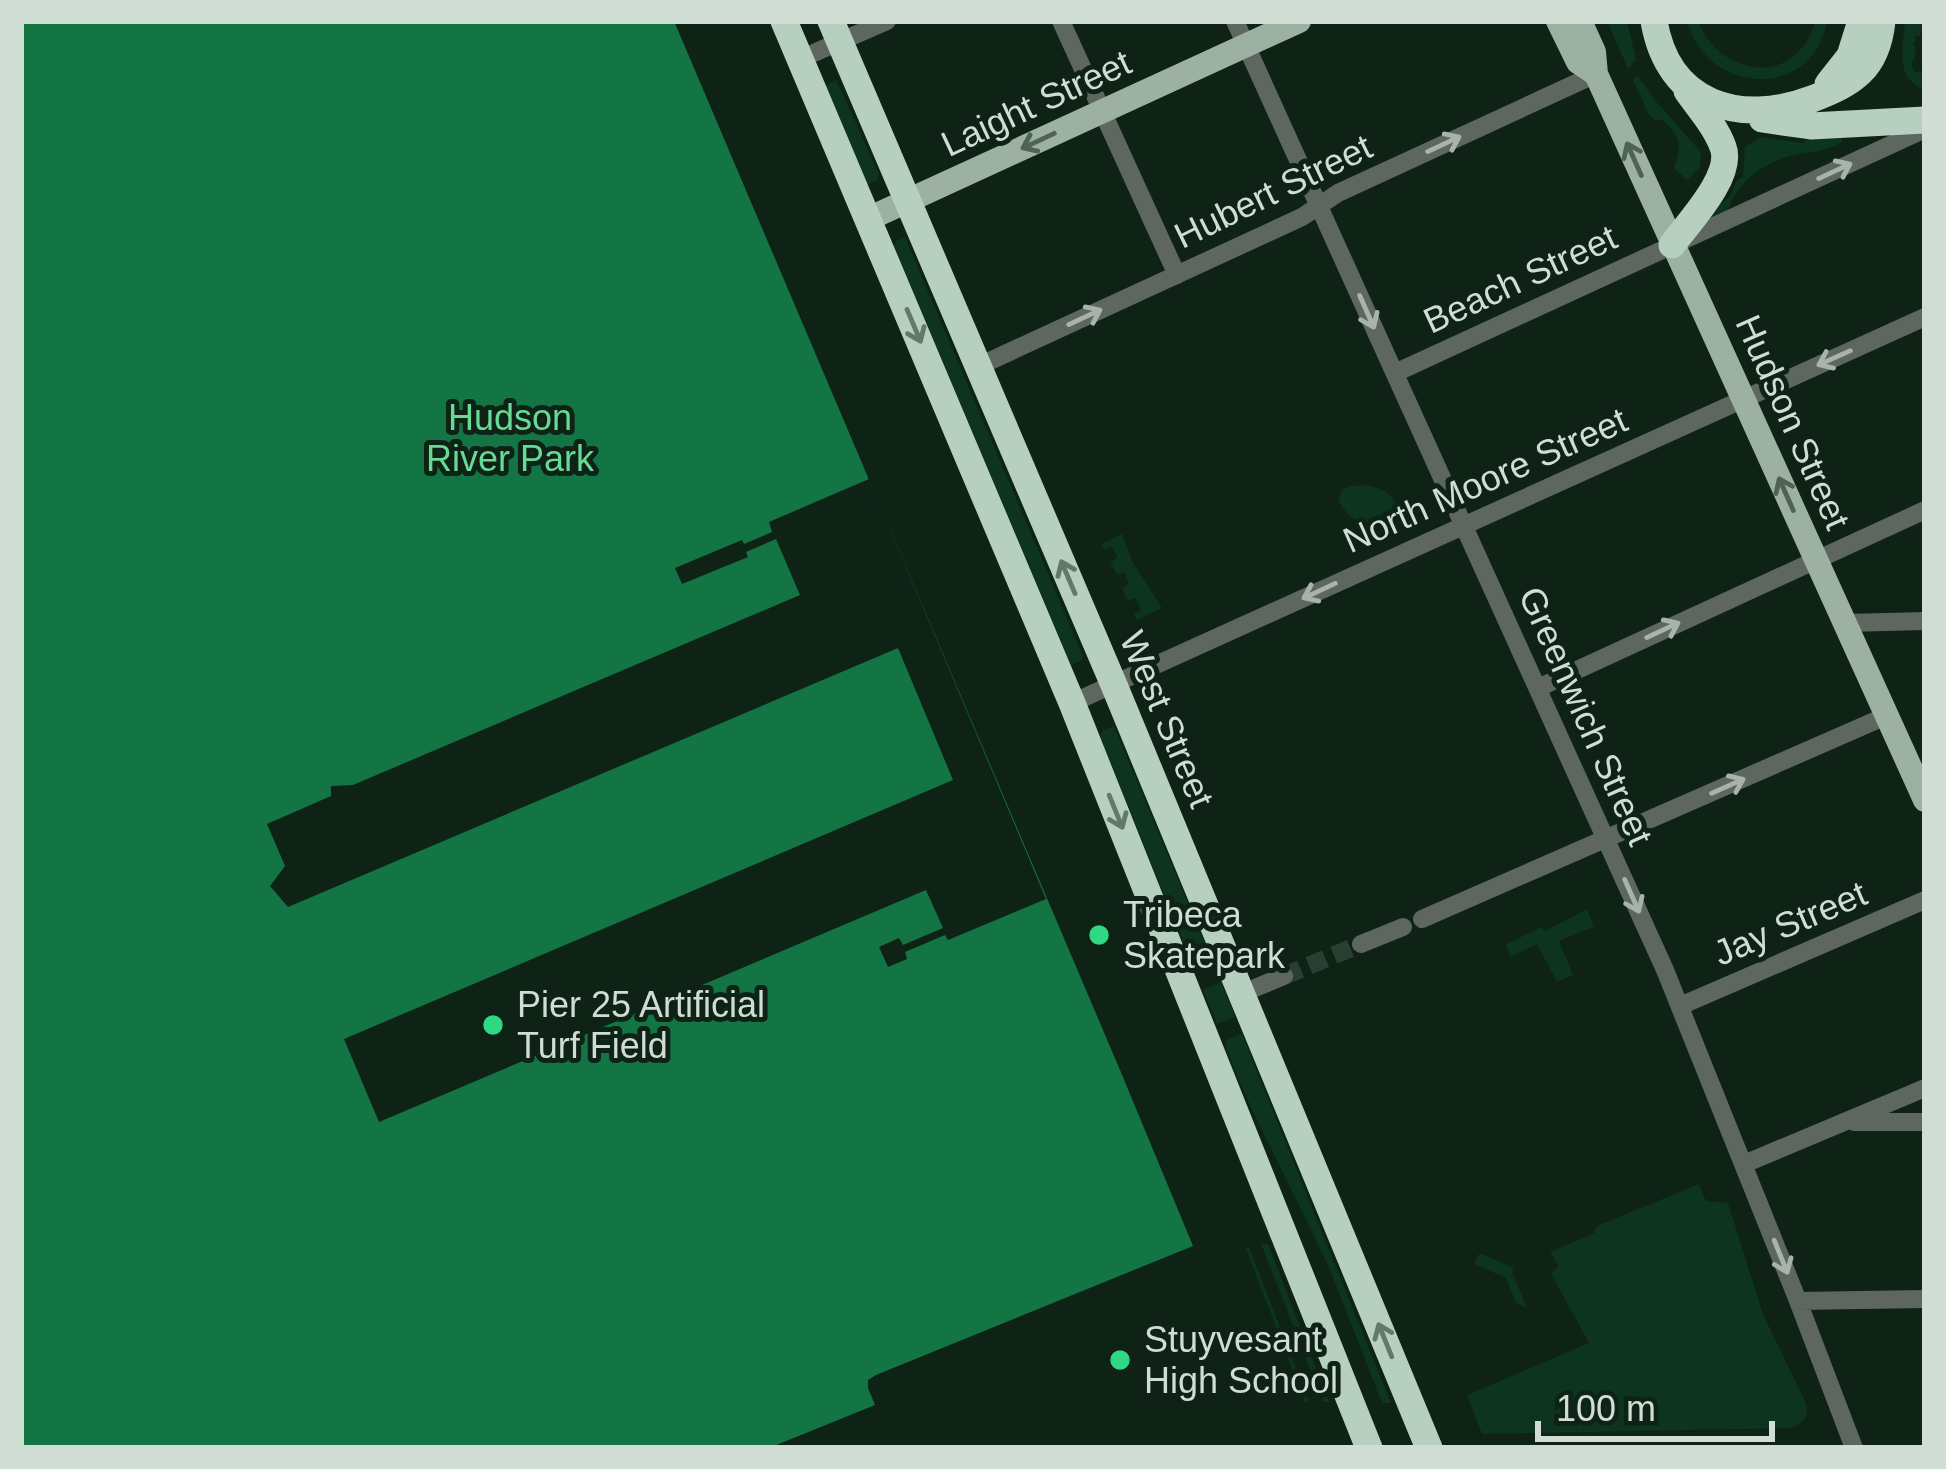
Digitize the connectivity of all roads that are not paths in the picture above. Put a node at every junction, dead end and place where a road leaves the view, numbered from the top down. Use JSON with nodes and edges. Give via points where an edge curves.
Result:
{"nodes":[{"id":1,"x":784,"y":21,"type":"edge"},
{"id":2,"x":887,"y":21,"type":"edge"},
{"id":3,"x":1061,"y":21,"type":"edge"},
{"id":4,"x":1299,"y":21,"type":"edge"},
{"id":5,"x":1558,"y":21,"type":"edge"},
{"id":6,"x":1580,"y":21,"type":"edge"},
{"id":7,"x":1654,"y":21,"type":"edge"},
{"id":8,"x":1861,"y":21,"type":"edge"},
{"id":9,"x":1882,"y":21,"type":"edge"},
{"id":10,"x":835,"y":31,"type":"edge"},
{"id":11,"x":1241,"y":33,"type":"edge"},
{"id":12,"x":800,"y":58,"type":"junction"},
{"id":13,"x":1671,"y":67,"type":"junction"},
{"id":14,"x":1596,"y":74,"type":"junction"},
{"id":15,"x":1800,"y":104,"type":"junction"},
{"id":16,"x":1103,"y":111,"type":"junction"},
{"id":17,"x":1742,"y":111,"type":"junction"},
{"id":18,"x":1925,"y":119,"type":"edge"},
{"id":19,"x":1925,"y":129,"type":"edge"},
{"id":20,"x":908,"y":202,"type":"junction"},
{"id":21,"x":1319,"y":205,"type":"junction"},
{"id":22,"x":868,"y":219,"type":"junction"},
{"id":23,"x":1672,"y":245,"type":"junction"},
{"id":24,"x":1177,"y":275,"type":"junction"},
{"id":25,"x":1925,"y":317,"type":"edge"},
{"id":26,"x":979,"y":366,"type":"junction"},
{"id":27,"x":1395,"y":373,"type":"junction"},
{"id":28,"x":1744,"y":400,"type":"junction"},
{"id":29,"x":1925,"y":509,"type":"edge"},
{"id":30,"x":1464,"y":526,"type":"junction"},
{"id":31,"x":1816,"y":559,"type":"junction"},
{"id":32,"x":1925,"y":621,"type":"edge"},
{"id":33,"x":1845,"y":623,"type":"junction"},
{"id":34,"x":1114,"y":685,"type":"junction"},
{"id":35,"x":1538,"y":688,"type":"junction"},
{"id":36,"x":1072,"y":704,"type":"junction"},
{"id":37,"x":1886,"y":716,"type":"junction"},
{"id":38,"x":1925,"y":800,"type":"edge"},
{"id":39,"x":1606,"y":840,"type":"junction"},
{"id":40,"x":1925,"y":900,"type":"edge"},
{"id":41,"x":1361,"y":944,"type":"tunnel mouth"},
{"id":42,"x":1284,"y":976,"type":"tunnel mouth"},
{"id":43,"x":1243,"y":993,"type":"junction"},
{"id":44,"x":1680,"y":1006,"type":"junction"},
{"id":45,"x":1925,"y":1088,"type":"edge"},
{"id":46,"x":1843,"y":1122,"type":"junction"},
{"id":47,"x":1925,"y":1122,"type":"edge"},
{"id":48,"x":1744,"y":1164,"type":"junction"},
{"id":49,"x":1925,"y":1299,"type":"edge"},
{"id":50,"x":1798,"y":1301,"type":"junction"},
{"id":51,"x":1369,"y":1448,"type":"edge"},
{"id":52,"x":1429,"y":1448,"type":"edge"},
{"id":53,"x":1854,"y":1448,"type":"edge"}],
"edges":[{"from":1,"to":12,"type":"highway"},
{"from":2,"to":10,"type":"street"},
{"from":3,"to":16,"type":"street"},
{"from":4,"to":11,"type":"main road","name":"Laight Street"},
{"from":5,"to":14,"type":"main road","name":"Hudson Street","via":[[1578,62]]},
{"from":6,"to":14,"type":"main road","name":"Hudson Street"},
{"from":7,"to":13,"type":"highway"},
{"from":8,"to":15,"type":"highway","via":[[1843,68]]},
{"from":9,"to":15,"type":"highway","via":[[1865,69]]},
{"from":10,"to":12,"type":"street"},
{"from":10,"to":20,"type":"highway","name":"West Street"},
{"from":11,"to":16,"type":"main road","name":"Laight Street"},
{"from":11,"to":21,"type":"street","name":"Greenwich Street"},
{"from":12,"to":22,"type":"highway"},
{"from":13,"to":17,"type":"highway","via":[[1699,95]]},
{"from":13,"to":23,"type":"highway","via":[[1726,157],[1719,180]]},
{"from":21,"to":14,"type":"street","name":"Hubert Street","one_way":true},
{"from":23,"to":14,"type":"main road","name":"Hudson Street","one_way":true},
{"from":15,"to":17,"type":"highway"},
{"from":16,"to":20,"type":"main road","name":"Laight Street","one_way":true},
{"from":16,"to":24,"type":"street"},
{"from":17,"to":18,"type":"highway","via":[[1796,125]]},
{"from":23,"to":19,"type":"street","name":"Beach Street","one_way":true},
{"from":20,"to":22,"type":"main road","name":"Laight Street"},
{"from":20,"to":26,"type":"highway","name":"West Street"},
{"from":21,"to":24,"type":"street","name":"Hubert Street"},
{"from":21,"to":27,"type":"street","name":"Greenwich Street","one_way":true},
{"from":22,"to":36,"type":"highway","one_way":true},
{"from":23,"to":27,"type":"street","name":"Beach Street"},
{"from":23,"to":28,"type":"main road","name":"Hudson Street"},
{"from":26,"to":24,"type":"street","name":"Hubert Street","one_way":true},
{"from":25,"to":28,"type":"street","name":"North Moore Street","one_way":true},
{"from":34,"to":26,"type":"highway","name":"West Street","one_way":true},
{"from":27,"to":30,"type":"street","name":"Greenwich Street"},
{"from":28,"to":30,"type":"street","name":"North Moore Street"},
{"from":31,"to":28,"type":"main road","name":"Hudson Street","one_way":true},
{"from":29,"to":31,"type":"street"},
{"from":30,"to":34,"type":"street","name":"North Moore Street","one_way":true},
{"from":30,"to":35,"type":"street","name":"Greenwich Street"},
{"from":31,"to":33,"type":"main road","name":"Hudson Street"},
{"from":35,"to":31,"type":"street","one_way":true},
{"from":32,"to":33,"type":"street"},
{"from":33,"to":37,"type":"main road","name":"Hudson Street"},
{"from":34,"to":36,"type":"street","name":"North Moore Street"},
{"from":34,"to":43,"type":"highway","name":"West Street"},
{"from":35,"to":39,"type":"street","name":"Greenwich Street"},
{"from":36,"to":51,"type":"highway","one_way":true},
{"from":37,"to":38,"type":"main road","name":"Hudson Street"},
{"from":39,"to":37,"type":"street","one_way":true},
{"from":39,"to":41,"type":"street"},
{"from":39,"to":44,"type":"street","name":"Greenwich Street","one_way":true},
{"from":40,"to":44,"type":"street","name":"Jay Street"},
{"from":42,"to":43,"type":"street"},
{"from":52,"to":43,"type":"highway","name":"West Street","one_way":true},
{"from":44,"to":48,"type":"street","name":"Greenwich Street"},
{"from":45,"to":46,"type":"street"},
{"from":46,"to":47,"type":"street"},
{"from":46,"to":48,"type":"street"},
{"from":48,"to":50,"type":"street","name":"Greenwich Street","one_way":true},
{"from":49,"to":50,"type":"street"},
{"from":50,"to":53,"type":"street","name":"Greenwich Street"}]}
